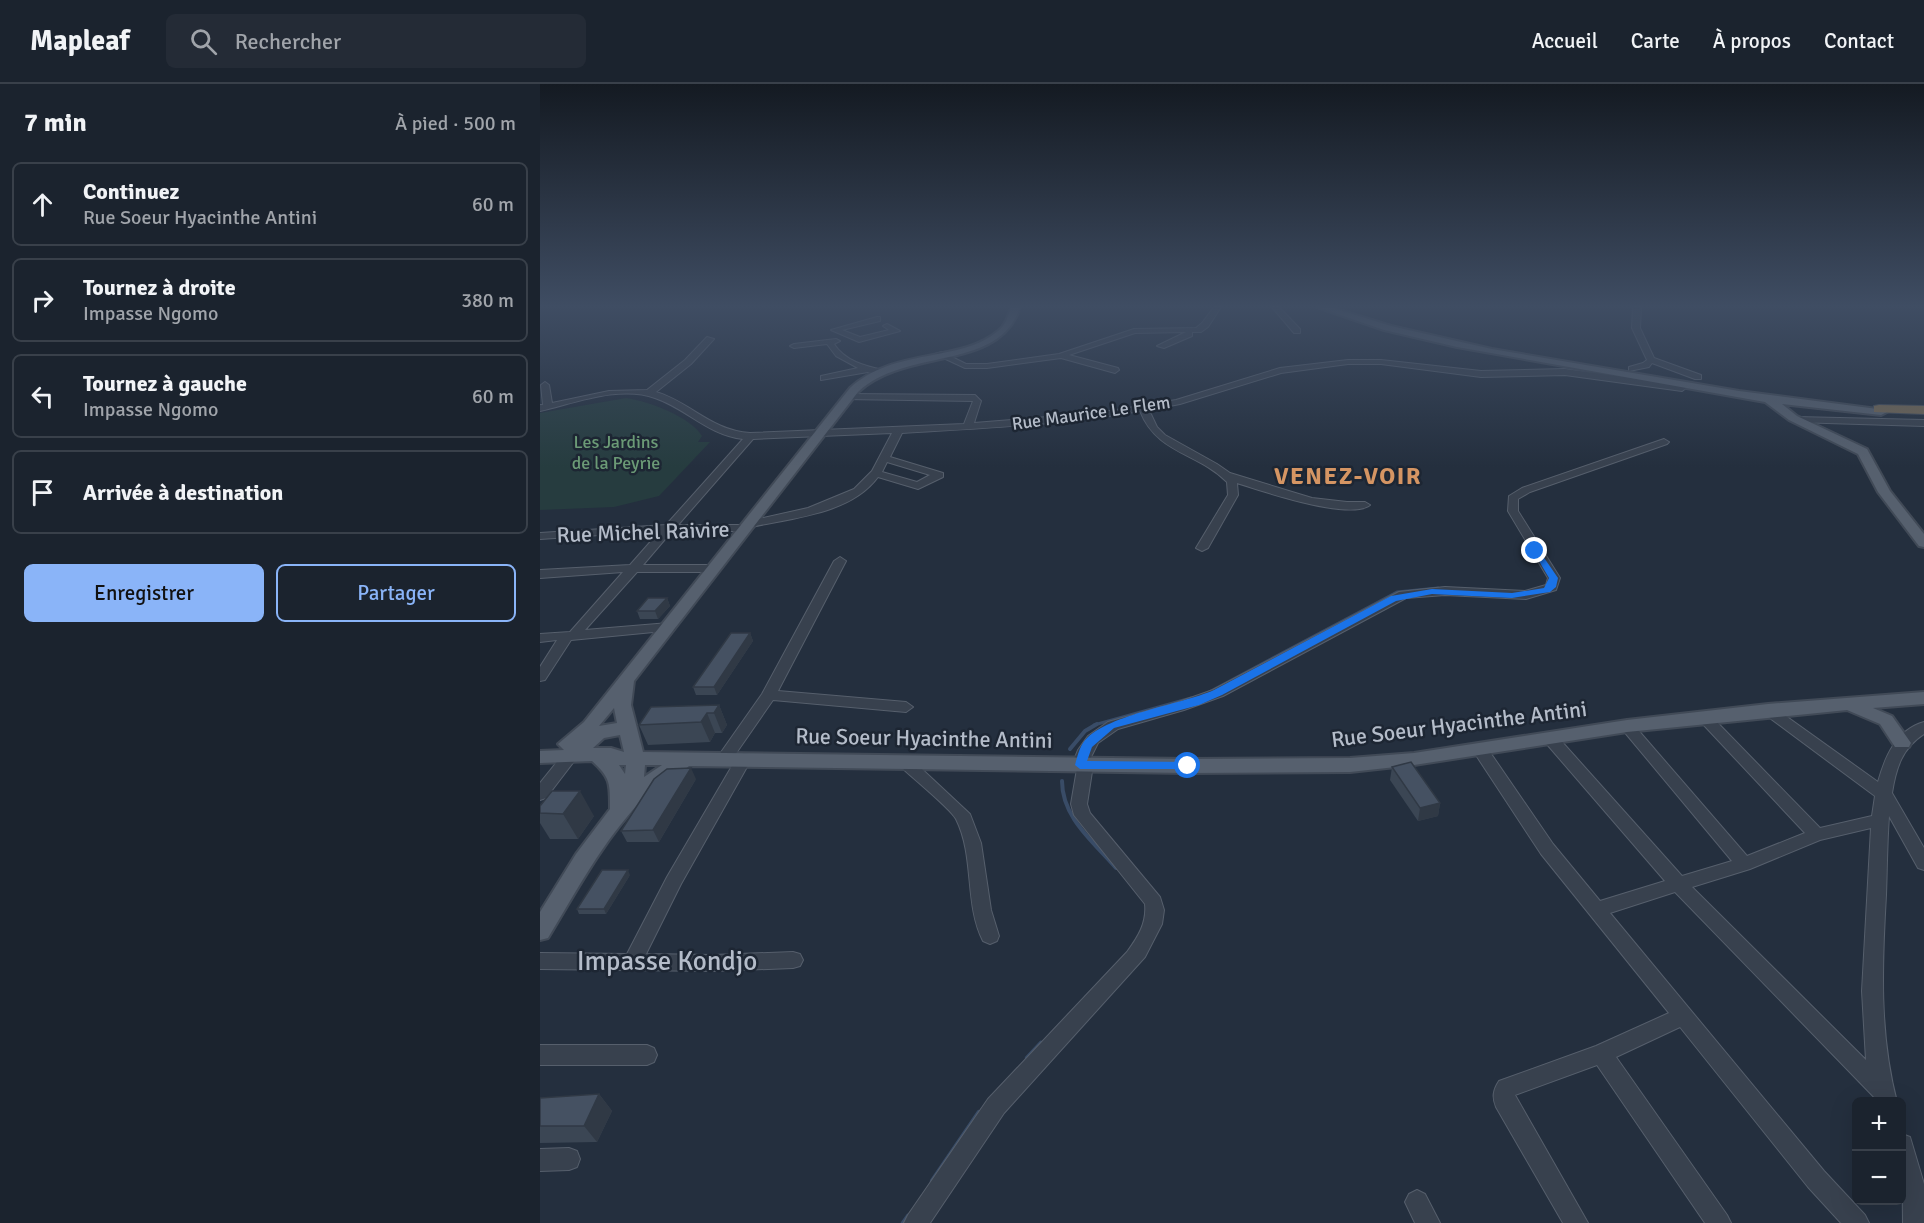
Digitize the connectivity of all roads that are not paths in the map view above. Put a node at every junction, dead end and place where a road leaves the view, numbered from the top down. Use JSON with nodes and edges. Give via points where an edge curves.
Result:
{"nodes":[{"id":1,"x":690,"y":360,"type":"edge"},
{"id":2,"x":850,"y":360,"type":"edge"},
{"id":3,"x":919,"y":360,"type":"edge"},
{"id":4,"x":954,"y":360,"type":"edge"},
{"id":5,"x":1026,"y":360,"type":"edge"},
{"id":6,"x":1076,"y":360,"type":"edge"},
{"id":7,"x":1556,"y":360,"type":"edge"},
{"id":8,"x":1562,"y":360,"type":"edge"},
{"id":9,"x":1651,"y":360,"type":"joint"},
{"id":10,"x":1599,"y":366,"type":"junction"},
{"id":11,"x":868,"y":369,"type":"junction"},
{"id":12,"x":1632,"y":369,"type":"junction"},
{"id":13,"x":1115,"y":370,"type":"dead end"},
{"id":14,"x":880,"y":372,"type":"junction"},
{"id":15,"x":1685,"y":375,"type":"junction"},
{"id":16,"x":1698,"y":377,"type":"junction"},
{"id":17,"x":824,"y":378,"type":"dead end"},
{"id":18,"x":1604,"y":378,"type":"junction"},
{"id":19,"x":1658,"y":378,"type":"junction"},
{"id":20,"x":545,"y":385,"type":"dead end"},
{"id":21,"x":1682,"y":388,"type":"junction"},
{"id":22,"x":649,"y":393,"type":"junction"},
{"id":23,"x":1765,"y":396,"type":"junction"},
{"id":24,"x":848,"y":397,"type":"junction"},
{"id":25,"x":1730,"y":398,"type":"junction"},
{"id":26,"x":544,"y":407,"type":"edge"},
{"id":27,"x":1144,"y":409,"type":"junction"},
{"id":28,"x":1880,"y":410,"type":"junction"},
{"id":29,"x":1924,"y":411,"type":"edge"},
{"id":30,"x":1795,"y":419,"type":"junction"},
{"id":31,"x":1924,"y":423,"type":"edge"},
{"id":32,"x":968,"y":427,"type":"junction"},
{"id":33,"x":898,"y":430,"type":"junction"},
{"id":34,"x":818,"y":435,"type":"junction"},
{"id":35,"x":751,"y":436,"type":"junction"},
{"id":36,"x":1664,"y":442,"type":"dead end"},
{"id":37,"x":882,"y":458,"type":"junction"},
{"id":38,"x":875,"y":473,"type":"junction"},
{"id":39,"x":1228,"y":476,"type":"junction"},
{"id":40,"x":1365,"y":505,"type":"dead end"},
{"id":41,"x":748,"y":526,"type":"junction"},
{"id":42,"x":668,"y":528,"type":"junction"},
{"id":43,"x":540,"y":536,"type":"edge"},
{"id":44,"x":1924,"y":543,"type":"edge"},
{"id":45,"x":1203,"y":548,"type":"dead end"},
{"id":46,"x":840,"y":561,"type":"dead end"},
{"id":47,"x":633,"y":568,"type":"junction"},
{"id":48,"x":714,"y":569,"type":"junction"},
{"id":49,"x":540,"y":574,"type":"edge"},
{"id":50,"x":669,"y":627,"type":"junction"},
{"id":51,"x":570,"y":636,"type":"junction"},
{"id":52,"x":540,"y":638,"type":"edge"},
{"id":53,"x":540,"y":677,"type":"edge"},
{"id":54,"x":629,"y":678,"type":"junction"},
{"id":55,"x":769,"y":695,"type":"junction"},
{"id":56,"x":1924,"y":698,"type":"edge"},
{"id":57,"x":1847,"y":704,"type":"junction"},
{"id":58,"x":906,"y":707,"type":"dead end"},
{"id":59,"x":1768,"y":710,"type":"junction"},
{"id":60,"x":1705,"y":718,"type":"junction"},
{"id":61,"x":1627,"y":726,"type":"junction"},
{"id":62,"x":1924,"y":727,"type":"edge"},
{"id":63,"x":1550,"y":738,"type":"junction"},
{"id":64,"x":631,"y":743,"type":"junction"},
{"id":65,"x":1902,"y":743,"type":"junction"},
{"id":66,"x":586,"y":745,"type":"junction"},
{"id":67,"x":1480,"y":749,"type":"junction"},
{"id":68,"x":540,"y":752,"type":"edge"},
{"id":69,"x":540,"y":757,"type":"edge"},
{"id":70,"x":735,"y":758,"type":"junction"},
{"id":71,"x":683,"y":759,"type":"junction"},
{"id":72,"x":904,"y":761,"type":"junction"},
{"id":73,"x":1083,"y":765,"type":"junction"},
{"id":74,"x":540,"y":794,"type":"edge"},
{"id":75,"x":1884,"y":794,"type":"junction"},
{"id":76,"x":627,"y":802,"type":"junction"},
{"id":77,"x":1879,"y":820,"type":"junction"},
{"id":78,"x":1817,"y":835,"type":"junction"},
{"id":79,"x":1924,"y":863,"type":"edge"},
{"id":80,"x":1744,"y":864,"type":"junction"},
{"id":81,"x":1680,"y":886,"type":"junction"},
{"id":82,"x":1598,"y":909,"type":"junction"},
{"id":83,"x":540,"y":931,"type":"edge"},
{"id":84,"x":990,"y":936,"type":"dead end"},
{"id":85,"x":794,"y":960,"type":"dead end"},
{"id":86,"x":540,"y":961,"type":"edge"},
{"id":87,"x":633,"y":962,"type":"junction"},
{"id":88,"x":1684,"y":1016,"type":"junction"},
{"id":89,"x":1601,"y":1054,"type":"junction"},
{"id":90,"x":540,"y":1055,"type":"edge"},
{"id":91,"x":647,"y":1055,"type":"dead end"},
{"id":92,"x":1885,"y":1096,"type":"edge"},
{"id":93,"x":1904,"y":1151,"type":"edge"},
{"id":94,"x":569,"y":1159,"type":"dead end"},
{"id":95,"x":540,"y":1160,"type":"edge"},
{"id":96,"x":1417,"y":1202,"type":"dead end"},
{"id":97,"x":916,"y":1223,"type":"edge"},
{"id":98,"x":1428,"y":1223,"type":"edge"},
{"id":99,"x":1576,"y":1223,"type":"edge"},
{"id":100,"x":1719,"y":1223,"type":"edge"},
{"id":101,"x":1857,"y":1223,"type":"edge"},
{"id":102,"x":1915,"y":1223,"type":"edge"}],
"edges":[{"from":1,"to":22,"type":"street"},
{"from":2,"to":11,"type":"street"},
{"from":3,"to":14,"type":"main road"},
{"from":4,"to":5,"type":"street","via":[[971,367]]},
{"from":6,"to":13,"type":"street"},
{"from":7,"to":19,"type":"main road"},
{"from":8,"to":10,"type":"main road"},
{"from":9,"to":12,"type":"street"},
{"from":9,"to":16,"type":"street"},
{"from":10,"to":12,"type":"main road"},
{"from":10,"to":19,"type":"main road"},
{"from":11,"to":14,"type":"street"},
{"from":11,"to":17,"type":"street"},
{"from":12,"to":15,"type":"main road"},
{"from":14,"to":24,"type":"main road"},
{"from":15,"to":16,"type":"main road"},
{"from":15,"to":19,"type":"main road"},
{"from":16,"to":23,"type":"main road"},
{"from":18,"to":19,"type":"main road"},
{"from":18,"to":21,"type":"street","name":"Rue Maurice Le Flem"},
{"from":18,"to":27,"type":"street","name":"Rue Maurice Le Flem","via":[[1551,371],[1468,374],[1381,362],[1348,362],[1280,371]]},
{"from":19,"to":21,"type":"main road"},
{"from":19,"to":23,"type":"main road"},
{"from":20,"to":26,"type":"street"},
{"from":21,"to":25,"type":"main road"},
{"from":22,"to":26,"type":"street","via":[[611,394]]},
{"from":22,"to":35,"type":"street","name":"Rue Maurice Le Flem","via":[[717,430]]},
{"from":23,"to":25,"type":"main road"},
{"from":23,"to":28,"type":"main road"},
{"from":23,"to":28,"type":"main road"},
{"from":23,"to":30,"type":"main road"},
{"from":24,"to":32,"type":"street","via":[[976,399]]},
{"from":24,"to":34,"type":"main road"},
{"from":25,"to":30,"type":"main road"},
{"from":27,"to":32,"type":"street","name":"Rue Maurice Le Flem"},
{"from":27,"to":39,"type":"street","via":[[1158,433]]},
{"from":28,"to":29,"type":"highway"},
{"from":30,"to":31,"type":"street"},
{"from":30,"to":44,"type":"main road","via":[[1863,452],[1884,492]]},
{"from":32,"to":33,"type":"street","name":"Rue Maurice Le Flem"},
{"from":33,"to":34,"type":"street","name":"Rue Maurice Le Flem"},
{"from":33,"to":37,"type":"street"},
{"from":34,"to":35,"type":"street","name":"Rue Maurice Le Flem"},
{"from":34,"to":41,"type":"main road"},
{"from":35,"to":42,"type":"street"},
{"from":36,"to":73,"type":"street","via":[[1513,498],[1513,512],[1554,578],[1547,590],[1512,596],[1432,592],[1394,598],[1218,693],[1110,726],[1087,745]]},
{"from":37,"to":38,"type":"street"},
{"from":37,"to":38,"type":"street","via":[[939,475],[918,486]]},
{"from":38,"to":41,"type":"street","name":"Rue Michel Raivire","via":[[863,488],[848,496]]},
{"from":39,"to":40,"type":"street","via":[[1314,504]]},
{"from":39,"to":45,"type":"street","via":[[1234,487],[1233,495]]},
{"from":41,"to":42,"type":"street","name":"Rue Michel Raivire"},
{"from":41,"to":48,"type":"main road"},
{"from":42,"to":43,"type":"street","name":"Rue Michel Raivire"},
{"from":42,"to":47,"type":"street"},
{"from":46,"to":55,"type":"street"},
{"from":47,"to":48,"type":"street"},
{"from":47,"to":49,"type":"street"},
{"from":47,"to":51,"type":"street"},
{"from":48,"to":50,"type":"main road"},
{"from":50,"to":51,"type":"street"},
{"from":50,"to":54,"type":"main road"},
{"from":51,"to":52,"type":"street"},
{"from":51,"to":53,"type":"street"},
{"from":54,"to":64,"type":"main road","via":[[622,699]]},
{"from":54,"to":66,"type":"main road","via":[[620,686]]},
{"from":55,"to":58,"type":"street"},
{"from":55,"to":70,"type":"street"},
{"from":56,"to":57,"type":"main road","name":"Rue Soeur Hyacinthe Antini"},
{"from":57,"to":59,"type":"main road","name":"Rue Soeur Hyacinthe Antini"},
{"from":57,"to":65,"type":"main road","via":[[1890,724]]},
{"from":59,"to":60,"type":"main road","name":"Rue Soeur Hyacinthe Antini"},
{"from":59,"to":75,"type":"street"},
{"from":60,"to":61,"type":"main road","name":"Rue Soeur Hyacinthe Antini"},
{"from":60,"to":78,"type":"street"},
{"from":61,"to":63,"type":"main road","name":"Rue Soeur Hyacinthe Antini"},
{"from":61,"to":80,"type":"street"},
{"from":62,"to":65,"type":"street"},
{"from":63,"to":67,"type":"main road","name":"Rue Soeur Hyacinthe Antini"},
{"from":63,"to":81,"type":"street"},
{"from":64,"to":66,"type":"main road"},
{"from":64,"to":66,"type":"main road","via":[[615,729]]},
{"from":64,"to":71,"type":"main road","name":"Rue Soeur Hyacinthe Antini"},
{"from":64,"to":76,"type":"main road"},
{"from":65,"to":75,"type":"street","via":[[1890,767]]},
{"from":66,"to":68,"type":"main road"},
{"from":66,"to":69,"type":"main road"},
{"from":66,"to":74,"type":"street"},
{"from":66,"to":76,"type":"main road","via":[[612,767]]},
{"from":67,"to":73,"type":"main road","name":"Rue Soeur Hyacinthe Antini","via":[[1350,765]]},
{"from":67,"to":82,"type":"street","via":[[1547,849]]},
{"from":70,"to":71,"type":"main road","name":"Rue Soeur Hyacinthe Antini"},
{"from":70,"to":72,"type":"main road","name":"Rue Soeur Hyacinthe Antini"},
{"from":70,"to":87,"type":"street"},
{"from":71,"to":76,"type":"main road"},
{"from":72,"to":73,"type":"main road","name":"Rue Soeur Hyacinthe Antini"},
{"from":72,"to":84,"type":"street","via":[[962,814],[973,843],[982,910]]},
{"from":73,"to":97,"type":"street","via":[[1079,804],[1082,815],[1154,902],[1156,912],[1150,933],[1134,958],[996,1106]]},
{"from":75,"to":77,"type":"street"},
{"from":75,"to":79,"type":"street"},
{"from":76,"to":83,"type":"main road"},
{"from":77,"to":78,"type":"street"},
{"from":77,"to":92,"type":"street","via":[[1872,1006],[1877,1062]]},
{"from":78,"to":80,"type":"street"},
{"from":80,"to":81,"type":"street"},
{"from":81,"to":82,"type":"street"},
{"from":81,"to":92,"type":"street"},
{"from":82,"to":88,"type":"street"},
{"from":85,"to":87,"type":"street","name":"Impasse Kondjo"},
{"from":86,"to":87,"type":"street","name":"Impasse Kondjo"},
{"from":88,"to":89,"type":"street"},
{"from":88,"to":101,"type":"street","via":[[1816,1179]]},
{"from":89,"to":99,"type":"street","via":[[1504,1092],[1504,1100]]},
{"from":89,"to":100,"type":"street"},
{"from":90,"to":91,"type":"street"},
{"from":93,"to":102,"type":"street","via":[[1912,1184]]},
{"from":94,"to":95,"type":"street"},
{"from":96,"to":98,"type":"street"}]}
